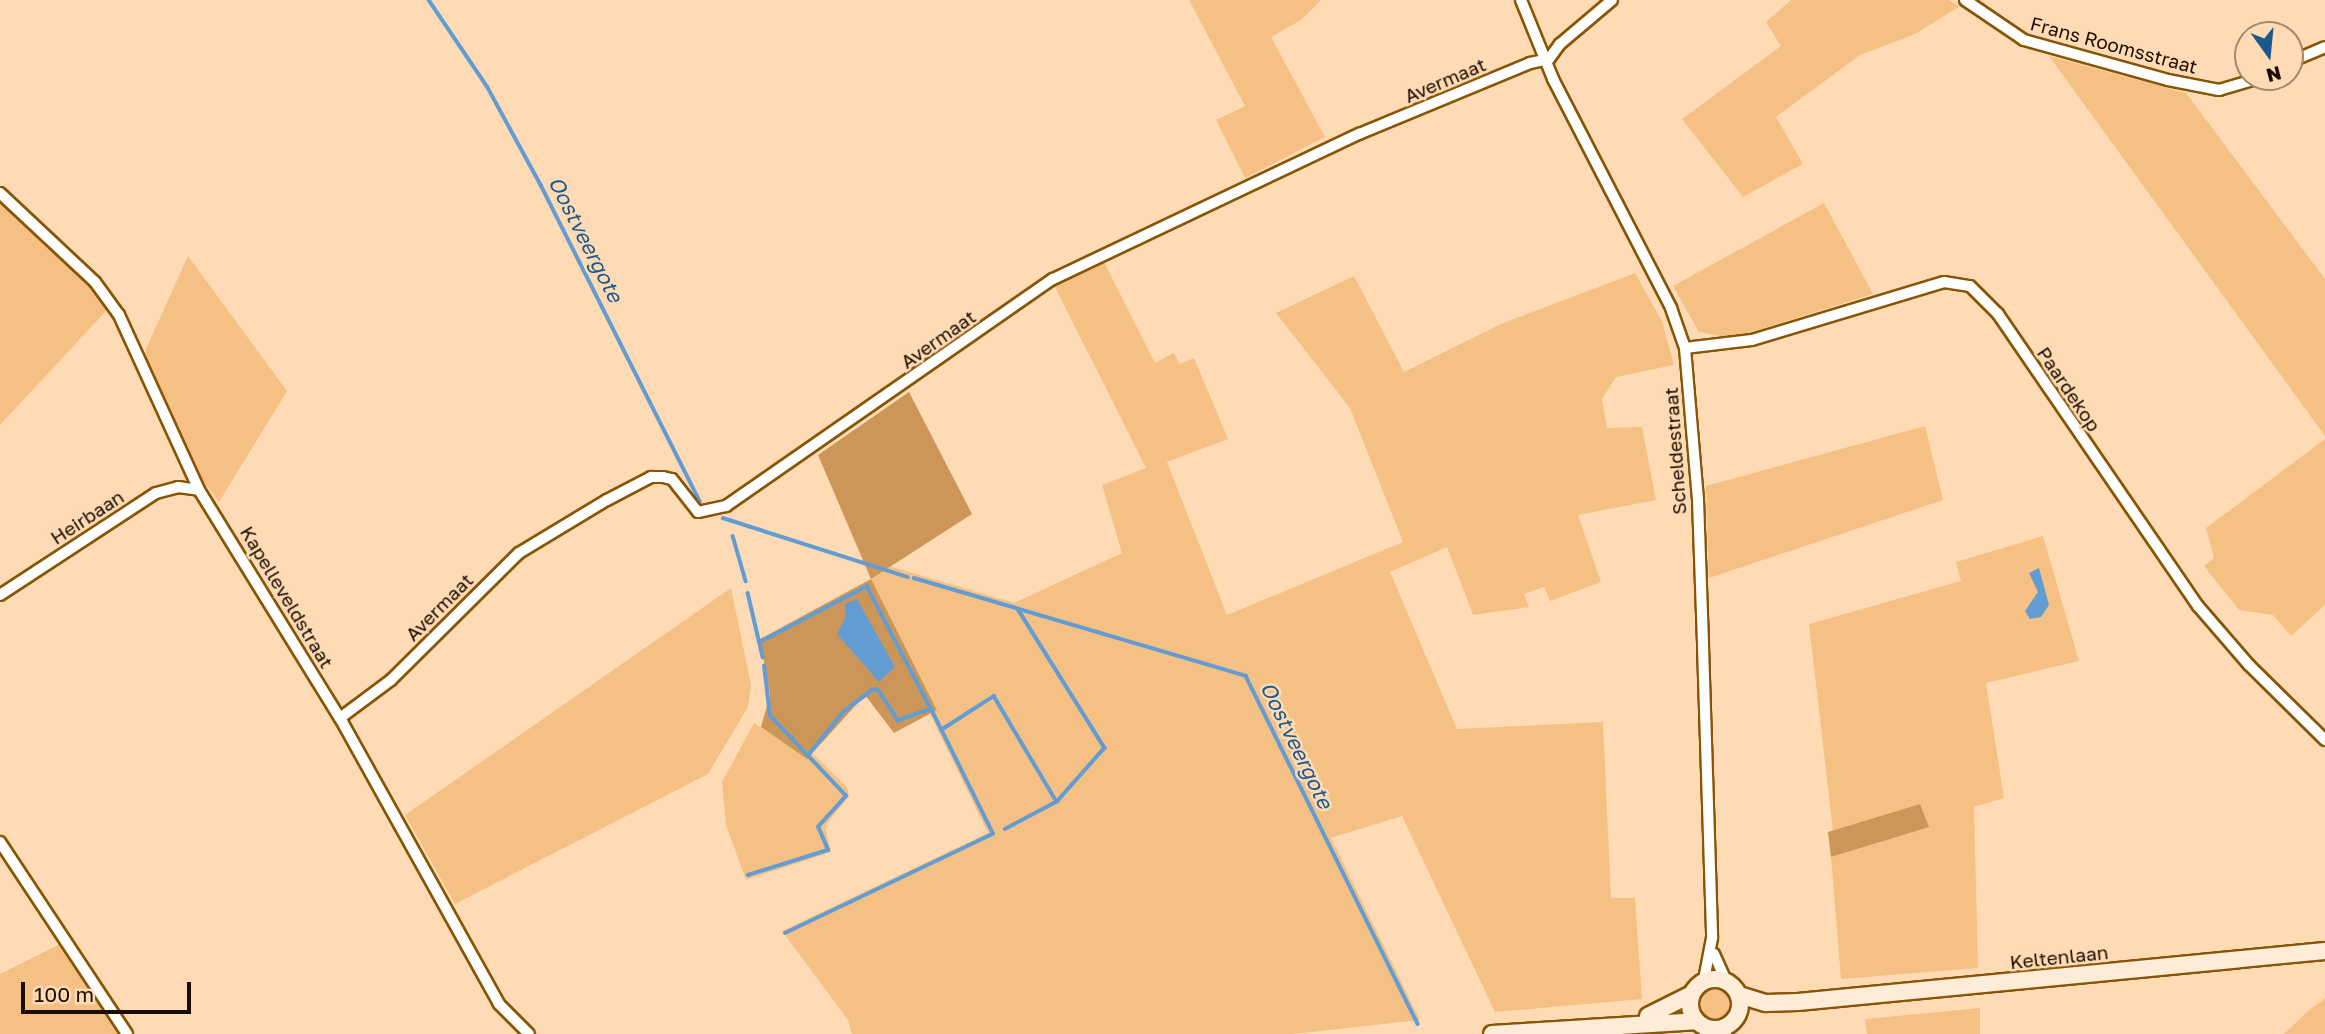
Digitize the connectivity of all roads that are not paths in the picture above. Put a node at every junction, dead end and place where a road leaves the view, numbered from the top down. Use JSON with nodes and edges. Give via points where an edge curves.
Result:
{"nodes":[{"id":1,"x":1521,"y":0,"type":"edge"},
{"id":2,"x":1612,"y":0,"type":"edge"},
{"id":3,"x":1965,"y":0,"type":"edge"},
{"id":4,"x":2325,"y":47,"type":"edge"},
{"id":5,"x":2304,"y":56,"type":"edge"},
{"id":6,"x":1549,"y":59,"type":"junction"},
{"id":7,"x":2234,"y":86,"type":"edge"},
{"id":8,"x":0,"y":193,"type":"edge"},
{"id":9,"x":1685,"y":348,"type":"junction"},
{"id":10,"x":199,"y":490,"type":"junction"},
{"id":11,"x":0,"y":594,"type":"edge"},
{"id":12,"x":340,"y":718,"type":"junction"},
{"id":13,"x":2325,"y":740,"type":"edge"},
{"id":14,"x":0,"y":842,"type":"edge"},
{"id":15,"x":1712,"y":938,"type":"junction"},
{"id":16,"x":2325,"y":951,"type":"edge"},
{"id":17,"x":1704,"y":981,"type":"junction"},
{"id":18,"x":1726,"y":981,"type":"junction"},
{"id":19,"x":1690,"y":995,"type":"junction"},
{"id":20,"x":1739,"y":995,"type":"junction"},
{"id":21,"x":1798,"y":1002,"type":"junction"},
{"id":22,"x":1618,"y":1023,"type":"junction"},
{"id":23,"x":1703,"y":1027,"type":"edge"},
{"id":24,"x":1727,"y":1027,"type":"edge"},
{"id":25,"x":127,"y":1034,"type":"edge"},
{"id":26,"x":529,"y":1034,"type":"edge"},
{"id":27,"x":1492,"y":1034,"type":"edge"}],
"edges":[{"from":1,"to":6,"type":"street","name":"Scheldestraat"},
{"from":2,"to":6,"type":"street"},
{"from":3,"to":7,"type":"street","name":"Frans Roomsstraat","via":[[2024,40],[2168,80],[2219,90]]},
{"from":4,"to":5,"type":"street"},
{"from":6,"to":9,"type":"street","name":"Scheldestraat","via":[[1553,79],[1671,308]]},
{"from":6,"to":12,"type":"street","name":"Avermaat","via":[[1359,134],[1054,279],[726,506],[698,512],[672,479],[663,477],[651,477],[607,500],[519,554],[384,687]]},
{"from":8,"to":10,"type":"street","name":"Kapelleveldstraat","via":[[95,282],[119,315]]},
{"from":9,"to":13,"type":"street","name":"Paardekop","via":[[1752,340],[1944,282],[1970,286],[1998,314],[2198,606],[2249,665]]},
{"from":9,"to":15,"type":"street","name":"Scheldestraat","via":[[1698,500]]},
{"from":10,"to":11,"type":"street","name":"Heirbaan","via":[[178,487],[156,493]]},
{"from":10,"to":12,"type":"street","name":"Kapelleveldstraat"},
{"from":12,"to":26,"type":"street","name":"Kapelleveldstraat","via":[[499,1004]]},
{"from":14,"to":25,"type":"street"},
{"from":15,"to":17,"type":"street","name":"Scheldestraat"},
{"from":15,"to":18,"type":"street","name":"Scheldestraat","via":[[1716,965]]},
{"from":16,"to":21,"type":"main road","name":"Keltenlaan"},
{"from":17,"to":18,"type":"main road"},
{"from":17,"to":19,"type":"main road","name":"Keltenlaan"},
{"from":18,"to":20,"type":"main road"},
{"from":19,"to":22,"type":"main road","name":"Keltenlaan","via":[[1662,1012]]},
{"from":19,"to":23,"type":"main road","via":[[1690,1010]]},
{"from":20,"to":21,"type":"main road","name":"Keltenlaan","via":[[1766,1003]]},
{"from":20,"to":24,"type":"main road","via":[[1739,1012]]},
{"from":21,"to":24,"type":"main road","name":"Keltenlaan"},
{"from":22,"to":23,"type":"main road","name":"Keltenlaan"},
{"from":22,"to":27,"type":"main road","name":"Keltenlaan"},
{"from":23,"to":24,"type":"main road","name":"Keltenlaan"}]}
